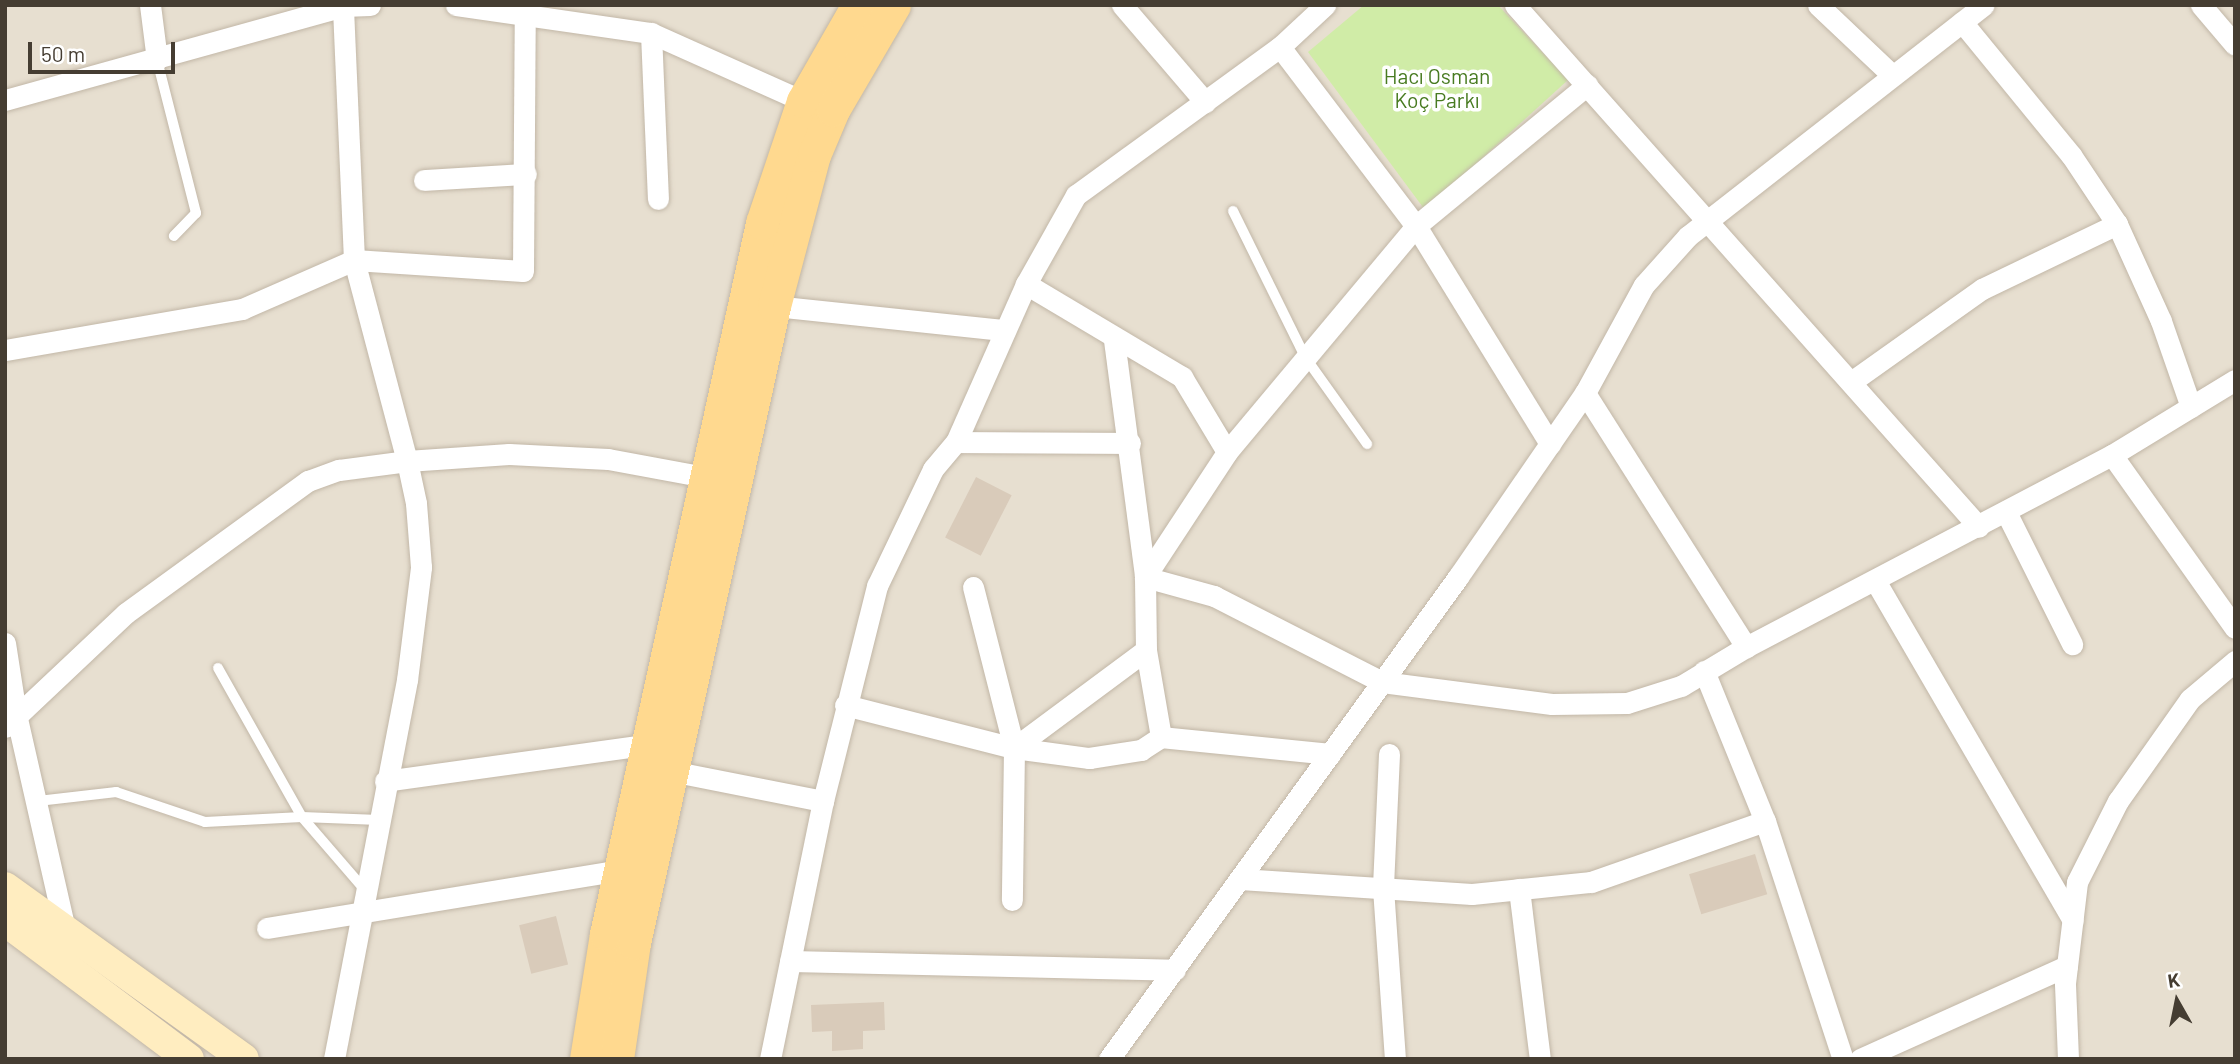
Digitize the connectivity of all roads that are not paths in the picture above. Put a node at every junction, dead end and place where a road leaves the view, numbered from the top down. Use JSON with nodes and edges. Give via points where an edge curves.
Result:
{"nodes":[{"id":1,"x":150,"y":5,"type":"edge"},
{"id":2,"x":370,"y":5,"type":"edge"},
{"id":3,"x":456,"y":5,"type":"edge"},
{"id":4,"x":858,"y":5,"type":"edge"},
{"id":5,"x":894,"y":5,"type":"edge"},
{"id":6,"x":1122,"y":5,"type":"edge"},
{"id":7,"x":1325,"y":5,"type":"edge"},
{"id":8,"x":1516,"y":5,"type":"edge"},
{"id":9,"x":1818,"y":5,"type":"edge"},
{"id":10,"x":1984,"y":5,"type":"edge"},
{"id":11,"x":2201,"y":5,"type":"edge"},
{"id":12,"x":343,"y":6,"type":"edge"},
{"id":13,"x":525,"y":15,"type":"junction"},
{"id":14,"x":1962,"y":22,"type":"junction"},
{"id":15,"x":651,"y":33,"type":"junction"},
{"id":16,"x":2235,"y":45,"type":"edge"},
{"id":17,"x":1280,"y":47,"type":"junction"},
{"id":18,"x":157,"y":60,"type":"junction"},
{"id":19,"x":1892,"y":75,"type":"junction"},
{"id":20,"x":1587,"y":85,"type":"junction"},
{"id":21,"x":5,"y":100,"type":"edge"},
{"id":22,"x":803,"y":101,"type":"junction"},
{"id":23,"x":1205,"y":102,"type":"junction"},
{"id":24,"x":526,"y":174,"type":"junction"},
{"id":25,"x":424,"y":180,"type":"dead end"},
{"id":26,"x":658,"y":199,"type":"dead end"},
{"id":27,"x":1233,"y":211,"type":"dead end"},
{"id":28,"x":1708,"y":219,"type":"junction"},
{"id":29,"x":2117,"y":224,"type":"junction"},
{"id":30,"x":1416,"y":226,"type":"junction"},
{"id":31,"x":174,"y":236,"type":"dead end"},
{"id":32,"x":354,"y":260,"type":"junction"},
{"id":33,"x":1026,"y":284,"type":"junction"},
{"id":34,"x":774,"y":306,"type":"junction"},
{"id":35,"x":1002,"y":330,"type":"junction"},
{"id":36,"x":1114,"y":340,"type":"junction"},
{"id":37,"x":5,"y":350,"type":"edge"},
{"id":38,"x":1305,"y":357,"type":"junction"},
{"id":39,"x":2235,"y":380,"type":"edge"},
{"id":40,"x":1851,"y":382,"type":"junction"},
{"id":41,"x":1585,"y":393,"type":"junction"},
{"id":42,"x":2191,"y":407,"type":"junction"},
{"id":43,"x":956,"y":442,"type":"junction"},
{"id":44,"x":1130,"y":443,"type":"junction"},
{"id":45,"x":1550,"y":443,"type":"junction"},
{"id":46,"x":1367,"y":444,"type":"dead end"},
{"id":47,"x":1227,"y":452,"type":"junction"},
{"id":48,"x":2112,"y":455,"type":"junction"},
{"id":49,"x":407,"y":461,"type":"junction"},
{"id":50,"x":705,"y":477,"type":"junction"},
{"id":51,"x":2006,"y":512,"type":"junction"},
{"id":52,"x":1979,"y":527,"type":"junction"},
{"id":53,"x":1145,"y":577,"type":"junction"},
{"id":54,"x":1876,"y":582,"type":"junction"},
{"id":55,"x":973,"y":587,"type":"dead end"},
{"id":56,"x":2235,"y":628,"type":"edge"},
{"id":57,"x":5,"y":643,"type":"edge"},
{"id":58,"x":2072,"y":644,"type":"dead end"},
{"id":59,"x":1746,"y":647,"type":"junction"},
{"id":60,"x":1146,"y":650,"type":"junction"},
{"id":61,"x":2235,"y":661,"type":"edge"},
{"id":62,"x":218,"y":668,"type":"dead end"},
{"id":63,"x":1704,"y":671,"type":"junction"},
{"id":64,"x":1382,"y":682,"type":"junction"},
{"id":65,"x":845,"y":705,"type":"junction"},
{"id":66,"x":11,"y":720,"type":"edge"},
{"id":67,"x":1161,"y":737,"type":"junction"},
{"id":68,"x":646,"y":745,"type":"junction"},
{"id":69,"x":1014,"y":748,"type":"junction"},
{"id":70,"x":1331,"y":754,"type":"junction"},
{"id":71,"x":1389,"y":754,"type":"dead end"},
{"id":72,"x":671,"y":771,"type":"junction"},
{"id":73,"x":385,"y":781,"type":"junction"},
{"id":74,"x":38,"y":801,"type":"junction"},
{"id":75,"x":822,"y":801,"type":"junction"},
{"id":76,"x":302,"y":817,"type":"junction"},
{"id":77,"x":379,"y":820,"type":"junction"},
{"id":78,"x":1765,"y":821,"type":"junction"},
{"id":79,"x":620,"y":870,"type":"junction"},
{"id":80,"x":1240,"y":879,"type":"junction"},
{"id":81,"x":5,"y":887,"type":"edge"},
{"id":82,"x":1384,"y":888,"type":"junction"},
{"id":83,"x":1519,"y":889,"type":"junction"},
{"id":84,"x":363,"y":900,"type":"junction"},
{"id":85,"x":1012,"y":900,"type":"dead end"},
{"id":86,"x":2073,"y":920,"type":"junction"},
{"id":87,"x":5,"y":921,"type":"edge"},
{"id":88,"x":267,"y":928,"type":"dead end"},
{"id":89,"x":66,"y":934,"type":"junction"},
{"id":90,"x":790,"y":961,"type":"junction"},
{"id":91,"x":2067,"y":966,"type":"junction"},
{"id":92,"x":1175,"y":970,"type":"junction"},
{"id":93,"x":170,"y":1053,"type":"edge"},
{"id":94,"x":244,"y":1059,"type":"edge"},
{"id":95,"x":334,"y":1059,"type":"edge"},
{"id":96,"x":586,"y":1059,"type":"edge"},
{"id":97,"x":617,"y":1059,"type":"edge"},
{"id":98,"x":770,"y":1059,"type":"edge"},
{"id":99,"x":1109,"y":1059,"type":"edge"},
{"id":100,"x":1395,"y":1059,"type":"edge"},
{"id":101,"x":1540,"y":1059,"type":"edge"},
{"id":102,"x":1843,"y":1059,"type":"edge"},
{"id":103,"x":1860,"y":1059,"type":"edge"},
{"id":104,"x":2068,"y":1059,"type":"edge"}],
"edges":[{"from":1,"to":18,"type":"street"},
{"from":2,"to":12,"type":"street"},
{"from":3,"to":13,"type":"street"},
{"from":4,"to":22,"type":"main road"},
{"from":5,"to":34,"type":"main road","via":[[833,110],[814,155]]},
{"from":6,"to":23,"type":"street"},
{"from":7,"to":17,"type":"street"},
{"from":8,"to":20,"type":"street"},
{"from":9,"to":19,"type":"street"},
{"from":10,"to":14,"type":"street"},
{"from":11,"to":16,"type":"street"},
{"from":12,"to":18,"type":"street"},
{"from":12,"to":32,"type":"street"},
{"from":13,"to":15,"type":"street"},
{"from":13,"to":24,"type":"street"},
{"from":14,"to":19,"type":"street"},
{"from":14,"to":29,"type":"street","via":[[2071,155]]},
{"from":15,"to":22,"type":"street"},
{"from":15,"to":26,"type":"street"},
{"from":17,"to":23,"type":"street"},
{"from":17,"to":30,"type":"street"},
{"from":18,"to":21,"type":"street"},
{"from":18,"to":31,"type":"lane","via":[[196,213]]},
{"from":19,"to":28,"type":"street"},
{"from":20,"to":28,"type":"street"},
{"from":20,"to":30,"type":"street"},
{"from":22,"to":50,"type":"main road","via":[[762,223]]},
{"from":23,"to":33,"type":"street","via":[[1076,195]]},
{"from":24,"to":25,"type":"street"},
{"from":24,"to":32,"type":"street","via":[[523,271]]},
{"from":27,"to":38,"type":"lane"},
{"from":28,"to":40,"type":"street"},
{"from":28,"to":41,"type":"street","via":[[1644,285]]},
{"from":29,"to":40,"type":"street","via":[[1982,289]]},
{"from":29,"to":42,"type":"street","via":[[2156,309]]},
{"from":30,"to":38,"type":"street"},
{"from":30,"to":45,"type":"street"},
{"from":32,"to":37,"type":"street","via":[[242,309]]},
{"from":32,"to":49,"type":"street"},
{"from":33,"to":35,"type":"street"},
{"from":33,"to":36,"type":"street"},
{"from":34,"to":35,"type":"street"},
{"from":34,"to":72,"type":"main road"},
{"from":35,"to":43,"type":"street"},
{"from":36,"to":44,"type":"street"},
{"from":36,"to":47,"type":"street","via":[[1182,377]]},
{"from":38,"to":46,"type":"lane"},
{"from":38,"to":47,"type":"street"},
{"from":39,"to":42,"type":"street"},
{"from":40,"to":52,"type":"street"},
{"from":41,"to":45,"type":"street"},
{"from":41,"to":59,"type":"street"},
{"from":42,"to":48,"type":"street"},
{"from":43,"to":44,"type":"street"},
{"from":43,"to":65,"type":"street","via":[[933,470],[877,586]]},
{"from":44,"to":53,"type":"street"},
{"from":45,"to":64,"type":"street"},
{"from":47,"to":53,"type":"street"},
{"from":48,"to":51,"type":"street"},
{"from":48,"to":56,"type":"street"},
{"from":49,"to":50,"type":"street","via":[[509,454],[608,459]]},
{"from":49,"to":66,"type":"street","via":[[339,470],[307,481],[127,613]]},
{"from":49,"to":73,"type":"street","via":[[421,567],[407,680]]},
{"from":50,"to":68,"type":"main road"},
{"from":51,"to":52,"type":"street"},
{"from":51,"to":58,"type":"street"},
{"from":52,"to":54,"type":"street"},
{"from":53,"to":60,"type":"street"},
{"from":53,"to":64,"type":"street","via":[[1214,596]]},
{"from":54,"to":59,"type":"street"},
{"from":54,"to":86,"type":"street"},
{"from":55,"to":69,"type":"street"},
{"from":57,"to":66,"type":"street"},
{"from":59,"to":63,"type":"street"},
{"from":60,"to":67,"type":"street"},
{"from":60,"to":69,"type":"street"},
{"from":61,"to":86,"type":"street","via":[[2190,699],[2118,801],[2077,882]]},
{"from":62,"to":76,"type":"lane"},
{"from":63,"to":64,"type":"street","via":[[1646,699],[1618,703],[1496,699],[1435,685]]},
{"from":63,"to":78,"type":"street"},
{"from":64,"to":70,"type":"street"},
{"from":65,"to":69,"type":"street"},
{"from":65,"to":75,"type":"street"},
{"from":66,"to":74,"type":"street"},
{"from":67,"to":69,"type":"street","via":[[1141,750],[1089,758]]},
{"from":67,"to":70,"type":"street"},
{"from":68,"to":73,"type":"street"},
{"from":68,"to":79,"type":"main road"},
{"from":69,"to":85,"type":"street"},
{"from":70,"to":80,"type":"street"},
{"from":71,"to":82,"type":"street"},
{"from":72,"to":75,"type":"street"},
{"from":72,"to":97,"type":"main road","via":[[634,943]]},
{"from":73,"to":77,"type":"street"},
{"from":74,"to":76,"type":"lane","via":[[116,792],[205,822]]},
{"from":74,"to":89,"type":"street"},
{"from":75,"to":90,"type":"street"},
{"from":76,"to":77,"type":"lane"},
{"from":76,"to":84,"type":"lane"},
{"from":77,"to":84,"type":"street"},
{"from":78,"to":83,"type":"street","via":[[1591,882]]},
{"from":78,"to":102,"type":"street"},
{"from":79,"to":84,"type":"street"},
{"from":79,"to":96,"type":"main road"},
{"from":80,"to":82,"type":"street"},
{"from":80,"to":92,"type":"street"},
{"from":81,"to":89,"type":"main road"},
{"from":82,"to":83,"type":"street","via":[[1472,894]]},
{"from":82,"to":100,"type":"street"},
{"from":83,"to":101,"type":"street"},
{"from":84,"to":88,"type":"street"},
{"from":84,"to":95,"type":"street"},
{"from":86,"to":91,"type":"street"},
{"from":87,"to":93,"type":"main road"},
{"from":89,"to":94,"type":"main road"},
{"from":90,"to":92,"type":"street"},
{"from":90,"to":98,"type":"street"},
{"from":91,"to":103,"type":"street"},
{"from":91,"to":104,"type":"street"},
{"from":92,"to":99,"type":"street"}]}
